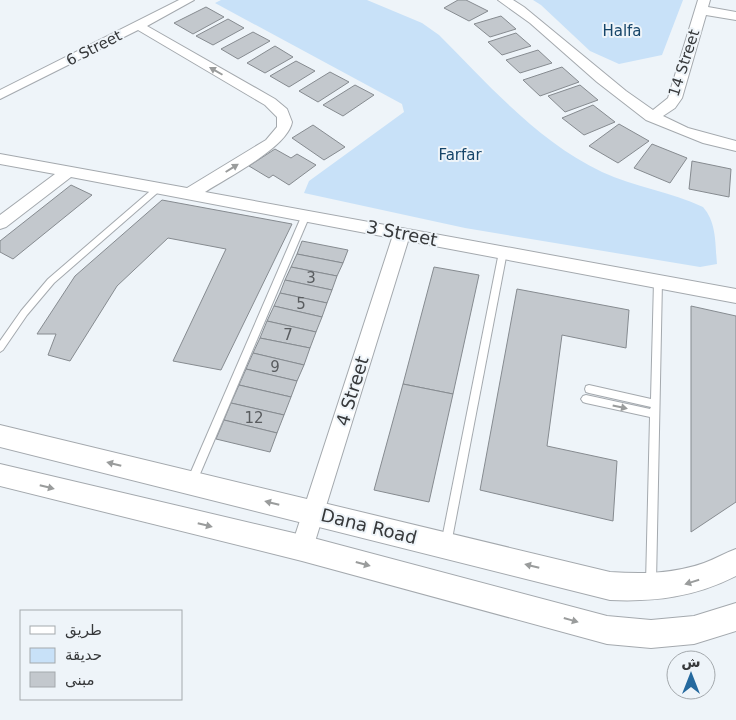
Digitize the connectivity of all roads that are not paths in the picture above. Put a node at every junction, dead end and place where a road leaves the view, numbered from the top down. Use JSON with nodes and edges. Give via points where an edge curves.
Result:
{"nodes":[{"id":1,"x":188,"y":0,"type":"edge"},
{"id":2,"x":504,"y":0,"type":"edge"},
{"id":3,"x":703,"y":5,"type":"edge"},
{"id":4,"x":736,"y":16,"type":"edge"},
{"id":5,"x":139,"y":26,"type":"junction"},
{"id":6,"x":0,"y":96,"type":"edge"},
{"id":7,"x":651,"y":117,"type":"junction"},
{"id":8,"x":736,"y":146,"type":"edge"},
{"id":9,"x":0,"y":158,"type":"edge"},
{"id":10,"x":68,"y":172,"type":"junction"},
{"id":11,"x":159,"y":188,"type":"junction"},
{"id":12,"x":190,"y":194,"type":"junction"},
{"id":13,"x":306,"y":215,"type":"junction"},
{"id":14,"x":0,"y":223,"type":"edge"},
{"id":15,"x":402,"y":233,"type":"junction"},
{"id":16,"x":503,"y":252,"type":"junction"},
{"id":17,"x":658,"y":281,"type":"junction"},
{"id":18,"x":736,"y":296,"type":"edge"},
{"id":19,"x":0,"y":348,"type":"edge"},
{"id":20,"x":589,"y":389,"type":"dead end"},
{"id":21,"x":586,"y":399,"type":"dead end"},
{"id":22,"x":655,"y":404,"type":"junction"},
{"id":23,"x":655,"y":414,"type":"junction"},
{"id":24,"x":0,"y":436,"type":"edge"},
{"id":25,"x":0,"y":475,"type":"edge"},
{"id":26,"x":191,"y":483,"type":"junction"},
{"id":27,"x":314,"y":513,"type":"junction"},
{"id":28,"x":446,"y":545,"type":"junction"},
{"id":29,"x":302,"y":548,"type":"junction"},
{"id":30,"x":736,"y":562,"type":"edge"},
{"id":31,"x":651,"y":588,"type":"junction"},
{"id":32,"x":736,"y":617,"type":"edge"}],
"edges":[{"from":1,"to":5,"type":"street","name":"6 Street"},
{"from":2,"to":7,"type":"street","via":[[530,17]]},
{"from":3,"to":4,"type":"street"},
{"from":3,"to":7,"type":"street","name":"14 Street","via":[[675,98]]},
{"from":5,"to":6,"type":"street","name":"6 Street"},
{"from":12,"to":5,"type":"street","one_way":true,"via":[[276,139],[286,126],[285,117],[274,106]]},
{"from":7,"to":8,"type":"street","via":[[695,136]]},
{"from":9,"to":10,"type":"street","name":"3 Street"},
{"from":10,"to":11,"type":"street","name":"3 Street"},
{"from":10,"to":14,"type":"street"},
{"from":11,"to":12,"type":"street","name":"3 Street"},
{"from":11,"to":19,"type":"lane","via":[[51,280]]},
{"from":12,"to":13,"type":"street","name":"3 Street"},
{"from":13,"to":15,"type":"street","name":"3 Street"},
{"from":13,"to":26,"type":"lane"},
{"from":15,"to":16,"type":"street","name":"3 Street"},
{"from":15,"to":27,"type":"street","name":"4 Street"},
{"from":16,"to":17,"type":"street","name":"3 Street"},
{"from":16,"to":28,"type":"lane"},
{"from":17,"to":18,"type":"street","name":"3 Street"},
{"from":17,"to":22,"type":"lane"},
{"from":20,"to":22,"type":"lane"},
{"from":21,"to":23,"type":"lane","one_way":true},
{"from":22,"to":23,"type":"lane"},
{"from":23,"to":31,"type":"lane"},
{"from":26,"to":24,"type":"street","name":"Dana Road","one_way":true},
{"from":25,"to":29,"type":"street","one_way":true},
{"from":27,"to":26,"type":"street","name":"Dana Road","one_way":true},
{"from":27,"to":28,"type":"street","name":"Dana Road"},
{"from":27,"to":29,"type":"street","name":"4 Street"},
{"from":31,"to":28,"type":"street","name":"Dana Road","one_way":true,"via":[[610,586]]},
{"from":29,"to":32,"type":"street","one_way":true,"via":[[607,630],[651,634],[694,630]]},
{"from":30,"to":31,"type":"street","name":"Dana Road","one_way":true,"via":[[712,575],[683,584]]}]}
